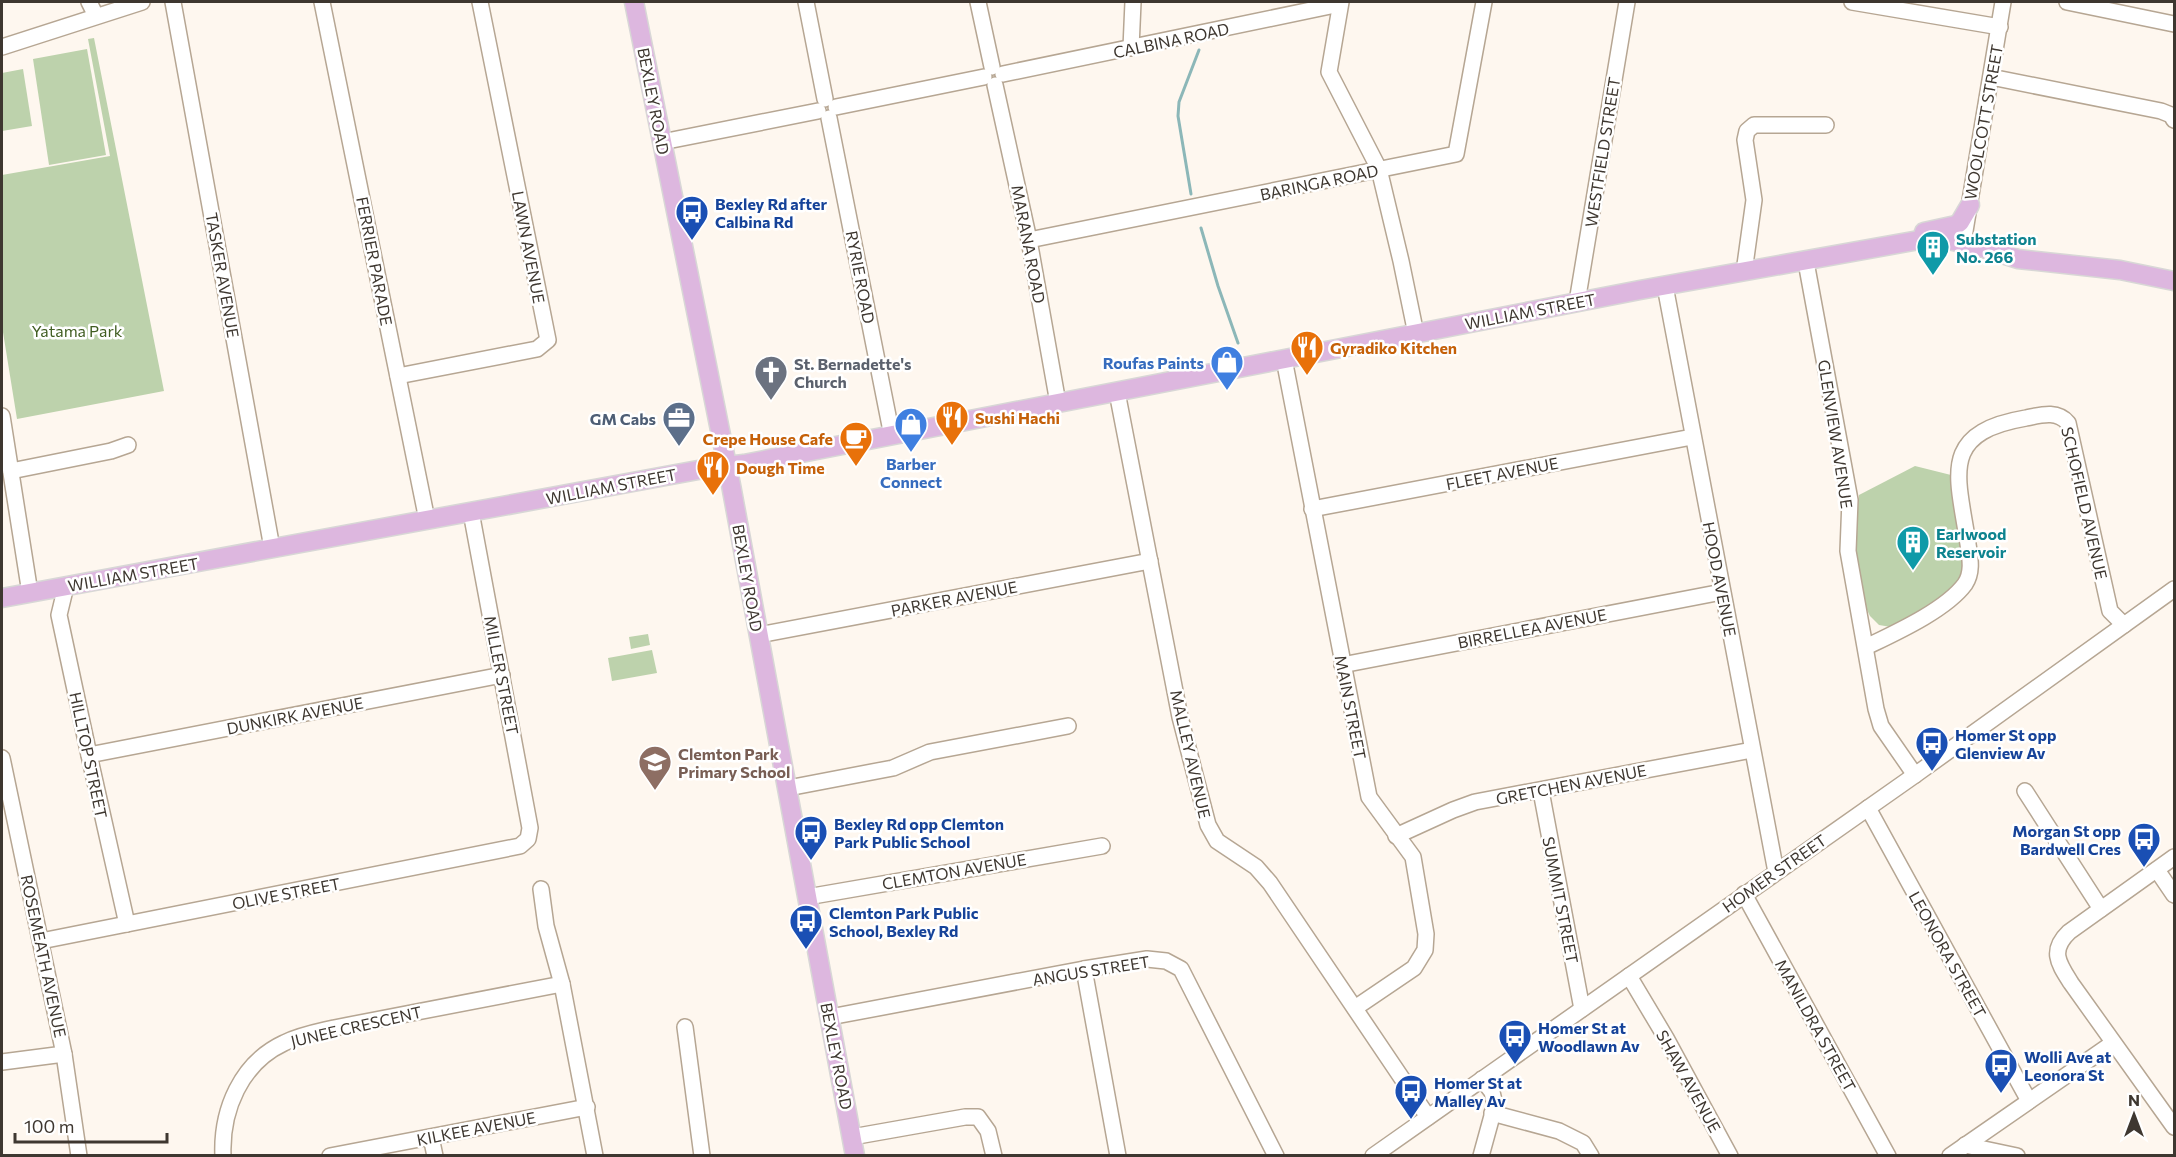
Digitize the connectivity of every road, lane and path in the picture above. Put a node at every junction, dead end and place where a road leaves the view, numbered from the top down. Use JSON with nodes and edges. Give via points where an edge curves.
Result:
{"nodes":[{"id":1,"x":89,"y":2,"type":"edge"},
{"id":2,"x":142,"y":2,"type":"edge"},
{"id":3,"x":173,"y":2,"type":"edge"},
{"id":4,"x":322,"y":2,"type":"edge"},
{"id":5,"x":480,"y":2,"type":"edge"},
{"id":6,"x":634,"y":2,"type":"edge"},
{"id":7,"x":806,"y":2,"type":"edge"},
{"id":8,"x":978,"y":2,"type":"edge"},
{"id":9,"x":1133,"y":2,"type":"edge"},
{"id":10,"x":1484,"y":2,"type":"edge"},
{"id":11,"x":1627,"y":2,"type":"edge"},
{"id":12,"x":1852,"y":2,"type":"edge"},
{"id":13,"x":2003,"y":2,"type":"edge"},
{"id":14,"x":2067,"y":2,"type":"edge"},
{"id":15,"x":1340,"y":3,"type":"edge"},
{"id":16,"x":96,"y":16,"type":"junction"},
{"id":17,"x":2175,"y":24,"type":"edge"},
{"id":18,"x":2000,"y":27,"type":"junction"},
{"id":19,"x":2,"y":47,"type":"edge"},
{"id":20,"x":1131,"y":48,"type":"junction"},
{"id":21,"x":993,"y":76,"type":"junction"},
{"id":22,"x":1991,"y":77,"type":"junction"},
{"id":23,"x":827,"y":109,"type":"junction"},
{"id":24,"x":2175,"y":120,"type":"edge"},
{"id":25,"x":1826,"y":125,"type":"dead end"},
{"id":26,"x":662,"y":142,"type":"junction"},
{"id":27,"x":1379,"y":169,"type":"junction"},
{"id":28,"x":1970,"y":205,"type":"junction"},
{"id":29,"x":1029,"y":240,"type":"junction"},
{"id":30,"x":1963,"y":243,"type":"junction"},
{"id":31,"x":1881,"y":247,"type":"junction"},
{"id":32,"x":1806,"y":262,"type":"junction"},
{"id":33,"x":1744,"y":272,"type":"junction"},
{"id":34,"x":2175,"y":281,"type":"edge"},
{"id":35,"x":1665,"y":286,"type":"junction"},
{"id":36,"x":1577,"y":302,"type":"junction"},
{"id":37,"x":1416,"y":334,"type":"junction"},
{"id":38,"x":1284,"y":359,"type":"junction"},
{"id":39,"x":398,"y":376,"type":"junction"},
{"id":40,"x":1117,"y":392,"type":"junction"},
{"id":41,"x":1058,"y":404,"type":"junction"},
{"id":42,"x":2,"y":416,"type":"edge"},
{"id":43,"x":892,"y":436,"type":"junction"},
{"id":44,"x":1692,"y":437,"type":"junction"},
{"id":45,"x":128,"y":445,"type":"dead end"},
{"id":46,"x":5,"y":453,"type":"edge"},
{"id":47,"x":727,"y":466,"type":"junction"},
{"id":48,"x":11,"y":471,"type":"junction"},
{"id":49,"x":1312,"y":509,"type":"junction"},
{"id":50,"x":471,"y":512,"type":"junction"},
{"id":51,"x":427,"y":520,"type":"junction"},
{"id":52,"x":272,"y":549,"type":"junction"},
{"id":53,"x":1150,"y":561,"type":"junction"},
{"id":54,"x":66,"y":586,"type":"junction"},
{"id":55,"x":2175,"y":590,"type":"edge"},
{"id":56,"x":1722,"y":592,"type":"junction"},
{"id":57,"x":30,"y":593,"type":"junction"},
{"id":58,"x":2,"y":598,"type":"edge"},
{"id":59,"x":2124,"y":625,"type":"junction"},
{"id":60,"x":759,"y":635,"type":"junction"},
{"id":61,"x":1866,"y":647,"type":"junction"},
{"id":62,"x":1342,"y":665,"type":"junction"},
{"id":63,"x":502,"y":675,"type":"junction"},
{"id":64,"x":1068,"y":726,"type":"dead end"},
{"id":65,"x":1752,"y":750,"type":"junction"},
{"id":66,"x":89,"y":755,"type":"junction"},
{"id":67,"x":2,"y":758,"type":"edge"},
{"id":68,"x":1915,"y":775,"type":"junction"},
{"id":69,"x":788,"y":788,"type":"junction"},
{"id":70,"x":1541,"y":791,"type":"junction"},
{"id":71,"x":2025,"y":791,"type":"dead end"},
{"id":72,"x":1868,"y":808,"type":"junction"},
{"id":73,"x":1396,"y":836,"type":"junction"},
{"id":74,"x":528,"y":839,"type":"joint"},
{"id":75,"x":1102,"y":846,"type":"dead end"},
{"id":76,"x":2175,"y":857,"type":"edge"},
{"id":77,"x":2157,"y":870,"type":"junction"},
{"id":78,"x":1776,"y":873,"type":"junction"},
{"id":79,"x":541,"y":889,"type":"dead end"},
{"id":80,"x":1744,"y":894,"type":"junction"},
{"id":81,"x":2175,"y":895,"type":"edge"},
{"id":82,"x":807,"y":897,"type":"junction"},
{"id":83,"x":2101,"y":909,"type":"junction"},
{"id":84,"x":127,"y":924,"type":"junction"},
{"id":85,"x":41,"y":941,"type":"junction"},
{"id":86,"x":1084,"y":969,"type":"junction"},
{"id":87,"x":1629,"y":976,"type":"junction"},
{"id":88,"x":562,"y":984,"type":"junction"},
{"id":89,"x":1355,"y":1008,"type":"junction"},
{"id":90,"x":1582,"y":1009,"type":"junction"},
{"id":91,"x":830,"y":1017,"type":"junction"},
{"id":92,"x":685,"y":1027,"type":"dead end"},
{"id":93,"x":2113,"y":1043,"type":"junction"},
{"id":94,"x":64,"y":1054,"type":"junction"},
{"id":95,"x":2,"y":1062,"type":"edge"},
{"id":96,"x":1482,"y":1079,"type":"junction"},
{"id":97,"x":2029,"y":1101,"type":"junction"},
{"id":98,"x":587,"y":1107,"type":"junction"},
{"id":99,"x":1492,"y":1113,"type":"junction"},
{"id":100,"x":1428,"y":1117,"type":"junction"},
{"id":101,"x":2175,"y":1127,"type":"edge"},
{"id":102,"x":431,"y":1137,"type":"junction"},
{"id":103,"x":852,"y":1137,"type":"junction"},
{"id":104,"x":1965,"y":1145,"type":"junction"},
{"id":105,"x":79,"y":1155,"type":"edge"},
{"id":106,"x":223,"y":1155,"type":"edge"},
{"id":107,"x":330,"y":1155,"type":"edge"},
{"id":108,"x":435,"y":1155,"type":"edge"},
{"id":109,"x":596,"y":1155,"type":"edge"},
{"id":110,"x":702,"y":1155,"type":"edge"},
{"id":111,"x":855,"y":1155,"type":"edge"},
{"id":112,"x":994,"y":1155,"type":"edge"},
{"id":113,"x":1118,"y":1155,"type":"edge"},
{"id":114,"x":1275,"y":1155,"type":"edge"},
{"id":115,"x":1373,"y":1155,"type":"edge"},
{"id":116,"x":1481,"y":1155,"type":"edge"},
{"id":117,"x":1591,"y":1155,"type":"edge"},
{"id":118,"x":1730,"y":1155,"type":"edge"},
{"id":119,"x":1888,"y":1155,"type":"edge"},
{"id":120,"x":1950,"y":1155,"type":"edge"},
{"id":121,"x":2011,"y":1155,"type":"edge"}],
"edges":[{"from":1,"to":16,"type":"street"},
{"from":2,"to":16,"type":"street"},
{"from":3,"to":52,"type":"street","name":"TASKER AVENUE"},
{"from":4,"to":39,"type":"street","name":"FERRIER PARADE"},
{"from":5,"to":39,"type":"street","name":"LAWN AVENUE","via":[[548,340],[537,349]]},
{"from":6,"to":26,"type":"main road","name":"BEXLEY ROAD"},
{"from":7,"to":23,"type":"street","name":"RYRIE ROAD"},
{"from":8,"to":21,"type":"street","name":"MARANA ROAD"},
{"from":9,"to":20,"type":"street"},
{"from":10,"to":27,"type":"street","name":"BARINGA ROAD","via":[[1456,154]]},
{"from":11,"to":36,"type":"street","name":"WESTFIELD STREET"},
{"from":12,"to":18,"type":"street"},
{"from":13,"to":18,"type":"street","name":"WOOLCOTT STREET"},
{"from":14,"to":17,"type":"street"},
{"from":15,"to":20,"type":"street","name":"CALBINA ROAD"},
{"from":15,"to":27,"type":"street","via":[[1329,72]]},
{"from":16,"to":19,"type":"street"},
{"from":18,"to":22,"type":"street","name":"WOOLCOTT STREET"},
{"from":20,"to":21,"type":"street","name":"CALBINA ROAD"},
{"from":21,"to":23,"type":"street","name":"CALBINA ROAD"},
{"from":21,"to":29,"type":"street","name":"MARANA ROAD"},
{"from":22,"to":24,"type":"street","via":[[2161,111]]},
{"from":22,"to":28,"type":"street","name":"WOOLCOTT STREET"},
{"from":23,"to":26,"type":"street","name":"CALBINA ROAD"},
{"from":23,"to":43,"type":"street","name":"RYRIE ROAD"},
{"from":25,"to":33,"type":"street","via":[[1754,125],[1747,131],[1754,200]]},
{"from":26,"to":47,"type":"main road","name":"BEXLEY ROAD"},
{"from":27,"to":29,"type":"street","name":"BARINGA ROAD"},
{"from":27,"to":37,"type":"street"},
{"from":28,"to":30,"type":"street","name":"WOOLCOTT STREET"},
{"from":28,"to":31,"type":"main road","via":[[1956,225],[1891,239]]},
{"from":29,"to":41,"type":"street","name":"MARANA ROAD"},
{"from":30,"to":31,"type":"main road","name":"WILLIAM STREET","via":[[1927,240]]},
{"from":30,"to":34,"type":"main road","name":"WILLIAM STREET","via":[[2018,259],[2127,271]]},
{"from":31,"to":32,"type":"main road","name":"WILLIAM STREET"},
{"from":32,"to":33,"type":"main road","name":"WILLIAM STREET"},
{"from":32,"to":61,"type":"street","name":"GLENVIEW AVENUE","via":[[1850,500],[1848,551]]},
{"from":33,"to":35,"type":"main road","name":"WILLIAM STREET"},
{"from":35,"to":36,"type":"main road","name":"WILLIAM STREET"},
{"from":35,"to":44,"type":"street","name":"HOOD AVENUE"},
{"from":36,"to":37,"type":"main road","name":"WILLIAM STREET"},
{"from":37,"to":38,"type":"main road","name":"WILLIAM STREET"},
{"from":38,"to":40,"type":"main road","name":"WILLIAM STREET"},
{"from":38,"to":49,"type":"street","name":"MAIN STREET"},
{"from":39,"to":51,"type":"street","name":"FERRIER PARADE"},
{"from":40,"to":41,"type":"main road","name":"WILLIAM STREET"},
{"from":40,"to":53,"type":"street","name":"MALLEY AVENUE"},
{"from":41,"to":43,"type":"main road","name":"WILLIAM STREET"},
{"from":42,"to":46,"type":"street"},
{"from":43,"to":47,"type":"main road","name":"WILLIAM STREET"},
{"from":44,"to":49,"type":"street","name":"FLEET AVENUE"},
{"from":44,"to":56,"type":"street","name":"HOOD AVENUE"},
{"from":45,"to":48,"type":"street","via":[[111,452]]},
{"from":46,"to":48,"type":"street"},
{"from":47,"to":50,"type":"main road","name":"WILLIAM STREET"},
{"from":47,"to":60,"type":"main road","name":"BEXLEY ROAD"},
{"from":48,"to":57,"type":"street"},
{"from":49,"to":62,"type":"street","name":"MAIN STREET"},
{"from":50,"to":51,"type":"main road","name":"WILLIAM STREET"},
{"from":50,"to":63,"type":"street","name":"MILLER STREET"},
{"from":51,"to":52,"type":"main road","name":"WILLIAM STREET"},
{"from":52,"to":54,"type":"main road","name":"WILLIAM STREET"},
{"from":53,"to":60,"type":"street","name":"PARKER AVENUE"},
{"from":53,"to":89,"type":"street","name":"MALLEY AVENUE","via":[[1180,717],[1208,825],[1217,841],[1256,867],[1270,883]]},
{"from":54,"to":57,"type":"main road","name":"WILLIAM STREET"},
{"from":54,"to":66,"type":"street","name":"HILLTOP STREET","via":[[60,615]]},
{"from":55,"to":59,"type":"street","name":"HOMER STREET"},
{"from":56,"to":62,"type":"street","name":"BIRRELLEA AVENUE"},
{"from":56,"to":65,"type":"street","name":"HOOD AVENUE"},
{"from":57,"to":58,"type":"main road","name":"WILLIAM STREET"},
{"from":59,"to":61,"type":"street","name":"SCHOFIELD AVENUE","via":[[2110,611],[2068,423],[2062,417],[2044,415],[1997,423],[1968,444],[1958,474],[1971,563],[1966,583],[1942,605]]},
{"from":59,"to":68,"type":"street","name":"HOMER STREET"},
{"from":60,"to":69,"type":"main road","name":"BEXLEY ROAD"},
{"from":61,"to":68,"type":"street","name":"GLENVIEW AVENUE","via":[[1881,726]]},
{"from":62,"to":73,"type":"street","name":"MAIN STREET","via":[[1369,797]]},
{"from":63,"to":66,"type":"street","name":"DUNKIRK AVENUE"},
{"from":63,"to":74,"type":"street","name":"MILLER STREET","via":[[530,828]]},
{"from":64,"to":69,"type":"street","via":[[930,752],[892,768]]},
{"from":65,"to":70,"type":"street","name":"GRETCHEN AVENUE"},
{"from":65,"to":78,"type":"street","name":"HOOD AVENUE"},
{"from":66,"to":84,"type":"street","name":"HILLTOP STREET"},
{"from":67,"to":85,"type":"street","name":"ROSEMEATH AVENUE"},
{"from":68,"to":72,"type":"street","name":"HOMER STREET"},
{"from":69,"to":82,"type":"main road","name":"BEXLEY ROAD"},
{"from":70,"to":73,"type":"street","name":"GRETCHEN AVENUE","via":[[1464,805]]},
{"from":70,"to":90,"type":"street","name":"SUMMIT STREET"},
{"from":71,"to":83,"type":"street"},
{"from":72,"to":78,"type":"street","name":"HOMER STREET"},
{"from":72,"to":97,"type":"street","name":"LEONORA STREET"},
{"from":73,"to":89,"type":"street","name":"MAIN STREET","via":[[1413,857],[1426,934],[1425,950],[1414,968]]},
{"from":74,"to":84,"type":"street","name":"OLIVE STREET","via":[[520,846]]},
{"from":75,"to":82,"type":"street","name":"CLEMTON AVENUE"},
{"from":76,"to":77,"type":"street"},
{"from":77,"to":81,"type":"street"},
{"from":77,"to":83,"type":"street"},
{"from":78,"to":80,"type":"street","name":"HOMER STREET"},
{"from":79,"to":88,"type":"street","via":[[546,926]]},
{"from":80,"to":87,"type":"street","name":"HOMER STREET"},
{"from":80,"to":119,"type":"street","name":"MANILDRA STREET"},
{"from":82,"to":91,"type":"main road","name":"BEXLEY ROAD"},
{"from":83,"to":93,"type":"street","via":[[2069,932],[2059,944],[2057,957]]},
{"from":84,"to":85,"type":"street","name":"OLIVE STREET"},
{"from":85,"to":94,"type":"street","name":"ROSEMEATH AVENUE"},
{"from":86,"to":91,"type":"street","name":"ANGUS STREET"},
{"from":86,"to":113,"type":"street"},
{"from":86,"to":114,"type":"street","name":"ANGUS STREET","via":[[1148,959],[1166,961],[1180,969]]},
{"from":87,"to":90,"type":"street","name":"HOMER STREET"},
{"from":87,"to":118,"type":"street","name":"SHAW AVENUE"},
{"from":88,"to":98,"type":"street"},
{"from":88,"to":106,"type":"street","name":"JUNEE CRESCENT","via":[[334,1028],[284,1043],[257,1062],[240,1083],[225,1121]]},
{"from":89,"to":100,"type":"street","name":"MALLEY AVENUE"},
{"from":90,"to":96,"type":"street","name":"HOMER STREET"},
{"from":91,"to":103,"type":"main road","name":"BEXLEY ROAD"},
{"from":92,"to":110,"type":"street"},
{"from":93,"to":97,"type":"street"},
{"from":93,"to":101,"type":"street"},
{"from":94,"to":95,"type":"street"},
{"from":94,"to":105,"type":"street","name":"ROSEMEATH AVENUE"},
{"from":96,"to":99,"type":"street","via":[[1495,1099]]},
{"from":96,"to":100,"type":"street","name":"HOMER STREET"},
{"from":97,"to":104,"type":"street"},
{"from":98,"to":102,"type":"street","name":"KILKEE AVENUE"},
{"from":98,"to":109,"type":"street"},
{"from":99,"to":116,"type":"street"},
{"from":99,"to":117,"type":"street","via":[[1559,1131],[1583,1143]]},
{"from":100,"to":115,"type":"street","name":"HOMER STREET"},
{"from":102,"to":107,"type":"street","name":"KILKEE AVENUE"},
{"from":102,"to":108,"type":"street"},
{"from":103,"to":111,"type":"main road","name":"BEXLEY ROAD"},
{"from":103,"to":112,"type":"street","via":[[978,1117],[988,1131]]},
{"from":104,"to":120,"type":"street"},
{"from":104,"to":121,"type":"street"}]}
